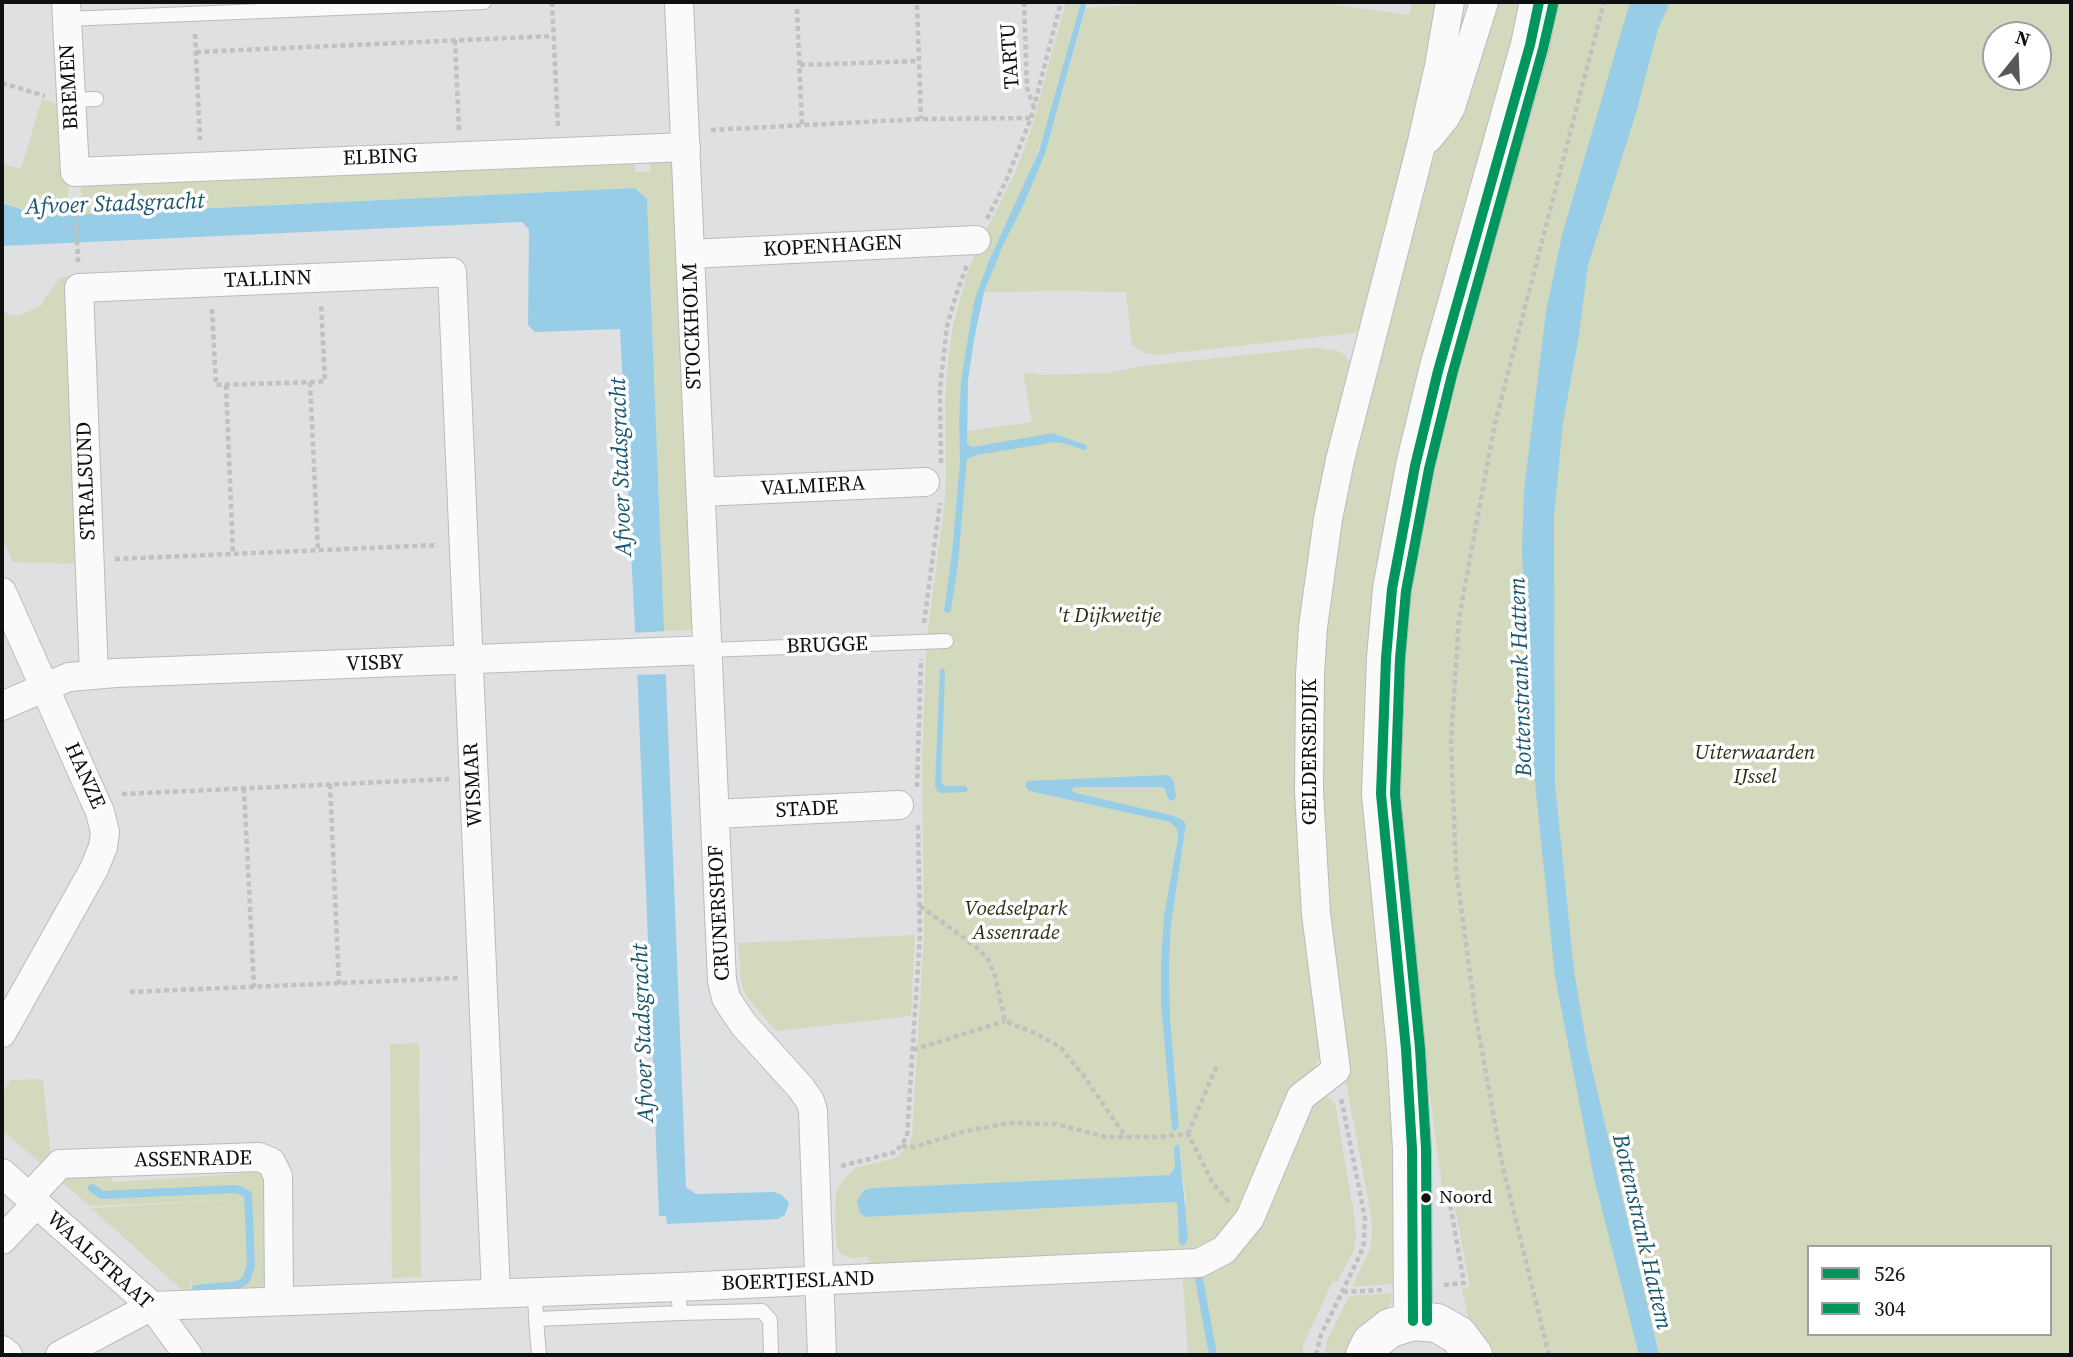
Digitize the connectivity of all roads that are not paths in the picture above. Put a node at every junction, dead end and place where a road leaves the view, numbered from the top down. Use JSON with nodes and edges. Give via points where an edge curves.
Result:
{"nodes":[{"id":1,"x":484,"y":2,"type":"edge"},
{"id":2,"x":679,"y":2,"type":"edge"},
{"id":3,"x":1450,"y":2,"type":"edge"},
{"id":4,"x":1485,"y":2,"type":"edge"},
{"id":5,"x":1539,"y":2,"type":"edge"},
{"id":6,"x":66,"y":10,"type":"edge"},
{"id":7,"x":686,"y":139,"type":"junction"},
{"id":8,"x":1422,"y":146,"type":"junction"},
{"id":9,"x":75,"y":184,"type":"joint"},
{"id":10,"x":976,"y":240,"type":"road end"},
{"id":11,"x":690,"y":254,"type":"junction"},
{"id":12,"x":79,"y":275,"type":"joint"},
{"id":13,"x":452,"y":277,"type":"joint"},
{"id":14,"x":936,"y":482,"type":"road end"},
{"id":15,"x":701,"y":492,"type":"junction"},
{"id":16,"x":2,"y":592,"type":"edge"},
{"id":17,"x":946,"y":641,"type":"dead end"},
{"id":18,"x":699,"y":651,"type":"junction"},
{"id":19,"x":468,"y":660,"type":"junction"},
{"id":20,"x":94,"y":675,"type":"junction"},
{"id":21,"x":44,"y":687,"type":"junction"},
{"id":22,"x":2,"y":706,"type":"edge"},
{"id":23,"x":909,"y":805,"type":"road end"},
{"id":24,"x":715,"y":814,"type":"junction"},
{"id":25,"x":2,"y":1032,"type":"edge"},
{"id":26,"x":1336,"y":1070,"type":"joint"},
{"id":27,"x":2,"y":1173,"type":"edge"},
{"id":28,"x":32,"y":1200,"type":"junction"},
{"id":29,"x":2,"y":1240,"type":"edge"},
{"id":30,"x":820,"y":1281,"type":"junction"},
{"id":31,"x":496,"y":1293,"type":"junction"},
{"id":32,"x":679,"y":1300,"type":"junction"},
{"id":33,"x":279,"y":1301,"type":"junction"},
{"id":34,"x":152,"y":1306,"type":"junction"},
{"id":35,"x":535,"y":1306,"type":"junction"},
{"id":36,"x":1413,"y":1321,"type":"junction"},
{"id":37,"x":2,"y":1350,"type":"edge"},
{"id":38,"x":8,"y":1355,"type":"edge"},
{"id":39,"x":60,"y":1355,"type":"edge"},
{"id":40,"x":188,"y":1355,"type":"edge"},
{"id":41,"x":539,"y":1355,"type":"edge"},
{"id":42,"x":771,"y":1355,"type":"edge"},
{"id":43,"x":822,"y":1355,"type":"edge"},
{"id":44,"x":1365,"y":1355,"type":"edge"},
{"id":45,"x":1473,"y":1355,"type":"edge"}],
"edges":[{"from":1,"to":6,"type":"lane"},
{"from":2,"to":7,"type":"street","name":"STOCKHOLM"},
{"from":3,"to":8,"type":"street","name":"GELDERSEDIJK"},
{"from":4,"to":8,"type":"street","name":"GELDERSEDIJK","via":[[1451,107]]},
{"from":5,"to":36,"type":"main road","via":[[1438,371],[1392,589],[1381,794],[1406,1049]]},
{"from":6,"to":9,"type":"street","name":"BREMEN"},
{"from":7,"to":9,"type":"street","name":"ELBING"},
{"from":7,"to":11,"type":"street","name":"STOCKHOLM"},
{"from":8,"to":26,"type":"street","name":"GELDERSEDIJK","via":[[1340,460],[1313,627],[1309,791],[1315,914]]},
{"from":10,"to":11,"type":"street","name":"KOPENHAGEN"},
{"from":11,"to":15,"type":"street","name":"STOCKHOLM"},
{"from":12,"to":13,"type":"street","name":"TALLINN","via":[[452,272]]},
{"from":12,"to":20,"type":"street","name":"STRALSUND"},
{"from":13,"to":19,"type":"street","name":"WISMAR"},
{"from":14,"to":15,"type":"street","name":"VALMIERA"},
{"from":15,"to":18,"type":"street","name":"STOCKHOLM"},
{"from":16,"to":21,"type":"street","name":"HANZE"},
{"from":17,"to":18,"type":"lane","name":"BRUGGE"},
{"from":18,"to":19,"type":"street","name":"VISBY"},
{"from":18,"to":24,"type":"street","name":"CRUNERSHOF"},
{"from":19,"to":20,"type":"street","name":"VISBY"},
{"from":19,"to":31,"type":"street","name":"WISMAR"},
{"from":20,"to":21,"type":"street","name":"VISBY","via":[[69,677]]},
{"from":21,"to":22,"type":"street","name":"VISBY"},
{"from":21,"to":25,"type":"street","name":"HANZE","via":[[100,812],[105,837],[94,869]]},
{"from":23,"to":24,"type":"street","name":"STADE"},
{"from":24,"to":30,"type":"street","name":"CRUNERSHOF","via":[[726,998],[801,1088],[814,1115]]},
{"from":26,"to":30,"type":"street","name":"BOERTJESLAND","via":[[1301,1097],[1250,1218],[1224,1250],[1199,1263]]},
{"from":27,"to":28,"type":"street","name":"WAALSTRAAT"},
{"from":28,"to":29,"type":"street"},
{"from":28,"to":33,"type":"street","name":"ASSENRADE","via":[[60,1164],[258,1157],[271,1162],[278,1176]]},
{"from":28,"to":34,"type":"street","name":"WAALSTRAAT"},
{"from":30,"to":32,"type":"street","name":"BOERTJESLAND"},
{"from":30,"to":43,"type":"street","name":"CRUNERSHOF"},
{"from":31,"to":33,"type":"street","name":"BOERTJESLAND"},
{"from":31,"to":35,"type":"street","name":"BOERTJESLAND"},
{"from":32,"to":35,"type":"street","name":"BOERTJESLAND"},
{"from":32,"to":42,"type":"lane","via":[[762,1311],[770,1320]]},
{"from":33,"to":34,"type":"street","name":"BOERTJESLAND"},
{"from":34,"to":39,"type":"street"},
{"from":34,"to":40,"type":"street","name":"WAALSTRAAT"},
{"from":35,"to":41,"type":"lane"},
{"from":36,"to":44,"type":"main road","via":[[1390,1328],[1371,1343]]},
{"from":36,"to":45,"type":"main road","via":[[1437,1323],[1458,1335]]},
{"from":37,"to":38,"type":"street"}]}
